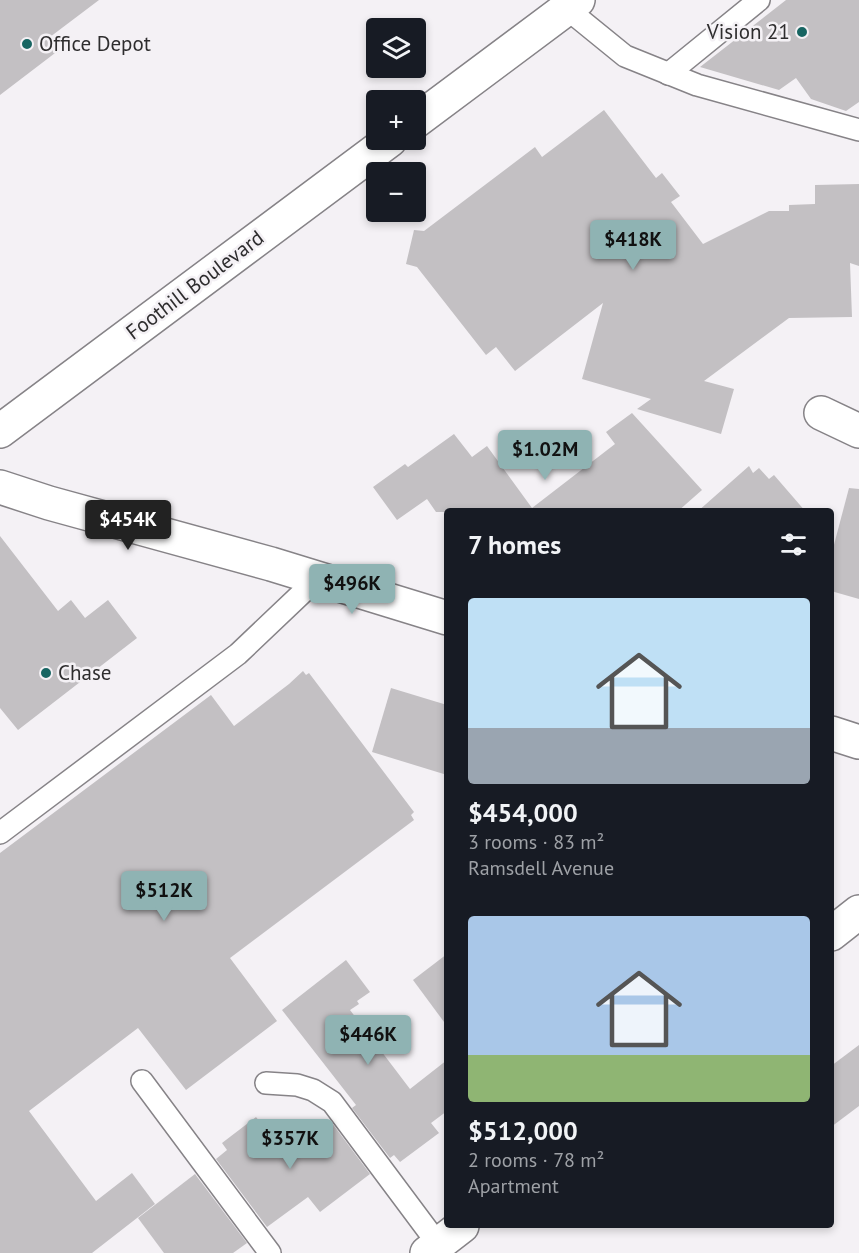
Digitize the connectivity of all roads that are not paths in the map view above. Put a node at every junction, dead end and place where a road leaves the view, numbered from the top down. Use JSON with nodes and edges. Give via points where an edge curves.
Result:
{"nodes":[{"id":1,"x":759,"y":0,"type":"edge"},
{"id":2,"x":572,"y":4,"type":"edge"},
{"id":3,"x":668,"y":74,"type":"junction"},
{"id":4,"x":426,"y":114,"type":"edge"},
{"id":5,"x":859,"y":130,"type":"edge"},
{"id":6,"x":377,"y":150,"type":"edge"},
{"id":7,"x":821,"y":413,"type":"dead end"},
{"id":8,"x":0,"y":431,"type":"edge"},
{"id":9,"x":859,"y":431,"type":"edge"},
{"id":10,"x":0,"y":487,"type":"edge"},
{"id":11,"x":318,"y":578,"type":"junction"},
{"id":12,"x":444,"y":617,"type":"edge"},
{"id":13,"x":834,"y":734,"type":"edge"},
{"id":14,"x":859,"y":742,"type":"edge"},
{"id":15,"x":0,"y":832,"type":"edge"},
{"id":16,"x":859,"y":912,"type":"edge"},
{"id":17,"x":834,"y":932,"type":"edge"},
{"id":18,"x":142,"y":1081,"type":"dead end"},
{"id":19,"x":266,"y":1083,"type":"dead end"},
{"id":20,"x":442,"y":1241,"type":"edge"},
{"id":21,"x":270,"y":1253,"type":"edge"}],
"edges":[{"from":1,"to":3,"type":"lane"},
{"from":2,"to":3,"type":"lane","via":[[626,56]]},
{"from":2,"to":4,"type":"main road"},
{"from":3,"to":5,"type":"lane"},
{"from":6,"to":8,"type":"main road","name":"Foothill Boulevard"},
{"from":7,"to":9,"type":"main road"},
{"from":10,"to":11,"type":"main road"},
{"from":11,"to":12,"type":"main road"},
{"from":11,"to":15,"type":"lane","via":[[238,654]]},
{"from":13,"to":14,"type":"main road"},
{"from":16,"to":17,"type":"main road"},
{"from":18,"to":21,"type":"lane"},
{"from":19,"to":20,"type":"lane","via":[[297,1085],[332,1102]]}]}
